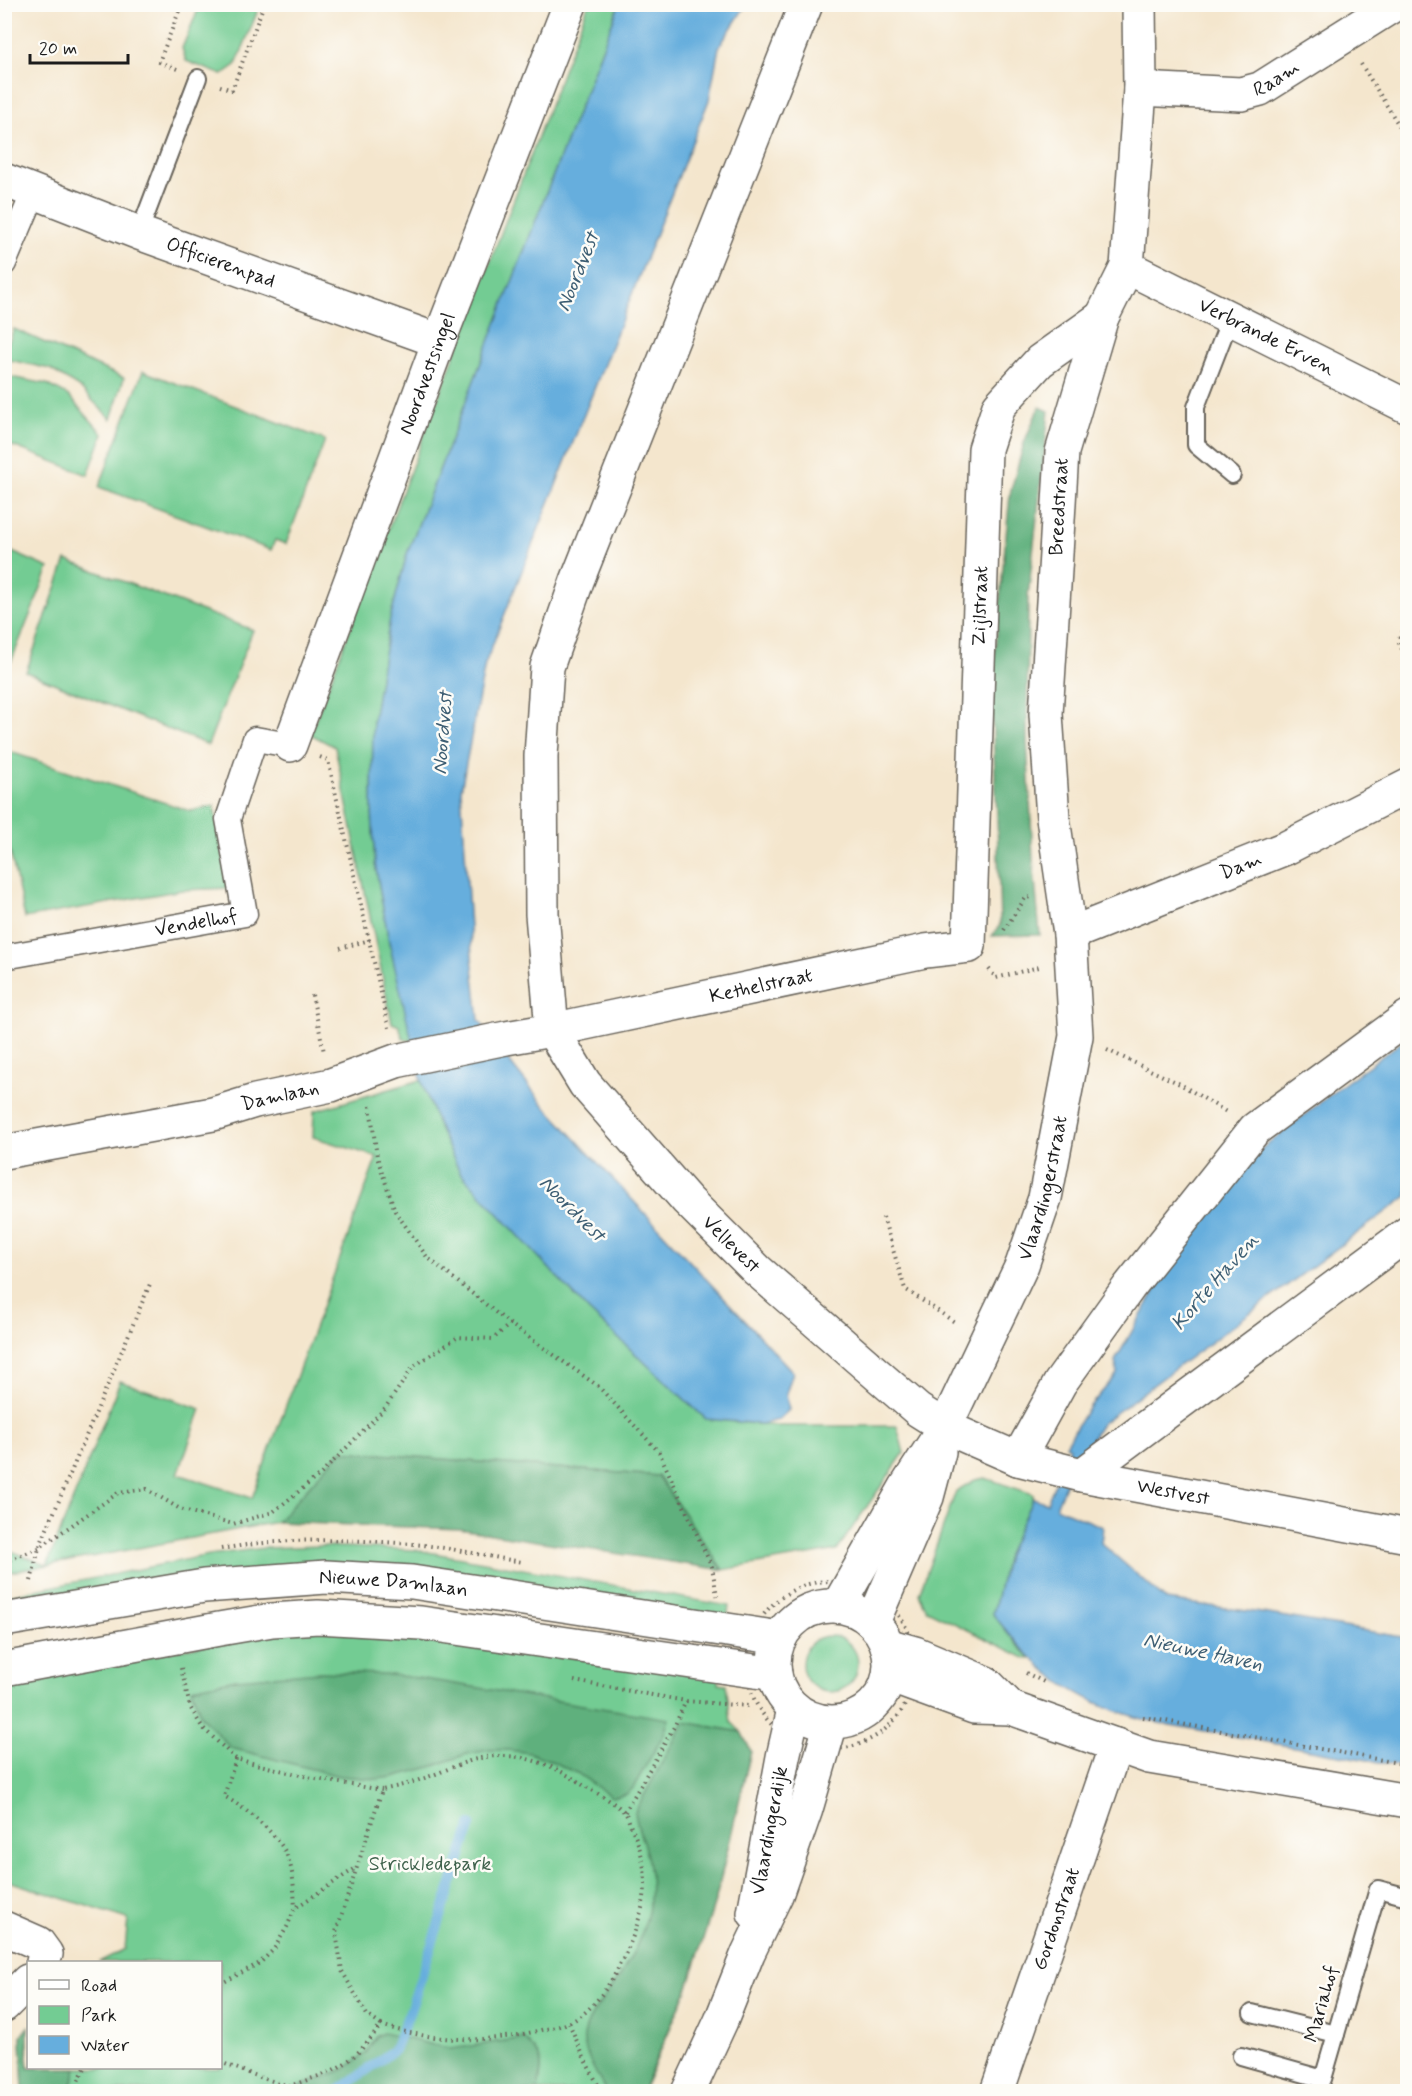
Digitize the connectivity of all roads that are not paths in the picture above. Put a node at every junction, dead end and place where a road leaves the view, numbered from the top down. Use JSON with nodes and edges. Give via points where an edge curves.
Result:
{"nodes":[{"id":1,"x":570,"y":4,"type":"edge"},
{"id":2,"x":806,"y":4,"type":"edge"},
{"id":3,"x":1139,"y":4,"type":"edge"},
{"id":4,"x":1395,"y":4,"type":"edge"},
{"id":5,"x":198,"y":78,"type":"road end"},
{"id":6,"x":1140,"y":89,"type":"junction"},
{"id":7,"x":4,"y":180,"type":"edge"},
{"id":8,"x":34,"y":192,"type":"junction"},
{"id":9,"x":139,"y":232,"type":"junction"},
{"id":10,"x":4,"y":263,"type":"edge"},
{"id":11,"x":1127,"y":267,"type":"junction"},
{"id":12,"x":1102,"y":317,"type":"junction"},
{"id":13,"x":1230,"y":319,"type":"junction"},
{"id":14,"x":439,"y":341,"type":"junction"},
{"id":15,"x":1407,"y":407,"type":"edge"},
{"id":16,"x":1232,"y":475,"type":"dead end"},
{"id":17,"x":290,"y":745,"type":"joint"},
{"id":18,"x":1407,"y":786,"type":"edge"},
{"id":19,"x":1070,"y":934,"type":"junction"},
{"id":20,"x":969,"y":946,"type":"joint"},
{"id":21,"x":4,"y":957,"type":"edge"},
{"id":22,"x":1407,"y":1017,"type":"edge"},
{"id":23,"x":552,"y":1030,"type":"junction"},
{"id":24,"x":4,"y":1152,"type":"edge"},
{"id":25,"x":1407,"y":1233,"type":"edge"},
{"id":26,"x":945,"y":1427,"type":"junction"},
{"id":27,"x":1018,"y":1459,"type":"junction"},
{"id":28,"x":1082,"y":1475,"type":"junction"},
{"id":29,"x":1407,"y":1536,"type":"edge"},
{"id":30,"x":838,"y":1606,"type":"junction"},
{"id":31,"x":4,"y":1620,"type":"edge"},
{"id":32,"x":780,"y":1638,"type":"junction"},
{"id":33,"x":883,"y":1648,"type":"junction"},
{"id":34,"x":4,"y":1670,"type":"edge"},
{"id":35,"x":775,"y":1674,"type":"junction"},
{"id":36,"x":794,"y":1709,"type":"junction"},
{"id":37,"x":831,"y":1723,"type":"junction"},
{"id":38,"x":1116,"y":1745,"type":"junction"},
{"id":39,"x":1407,"y":1801,"type":"edge"},
{"id":40,"x":1407,"y":1897,"type":"edge"},
{"id":41,"x":4,"y":1929,"type":"edge"},
{"id":42,"x":748,"y":1953,"type":"junction"},
{"id":43,"x":43,"y":1961,"type":"edge"},
{"id":44,"x":27,"y":1982,"type":"edge"},
{"id":45,"x":4,"y":2005,"type":"edge"},
{"id":46,"x":1252,"y":2013,"type":"dead end"},
{"id":47,"x":1336,"y":2034,"type":"junction"},
{"id":48,"x":1241,"y":2056,"type":"dead end"},
{"id":49,"x":688,"y":2091,"type":"edge"},
{"id":50,"x":997,"y":2091,"type":"edge"}],
"edges":[{"from":1,"to":14,"type":"street","name":"Noordvestsingel"},
{"from":2,"to":23,"type":"street","via":[[577,581],[547,667],[540,820],[542,914]]},
{"from":3,"to":6,"type":"street","name":"Breedstraat"},
{"from":4,"to":6,"type":"street","name":"Raam","via":[[1260,89],[1241,94]]},
{"from":5,"to":9,"type":"lane"},
{"from":6,"to":11,"type":"street","name":"Breedstraat"},
{"from":7,"to":8,"type":"street","name":"Officierenpad"},
{"from":8,"to":9,"type":"street","name":"Officierenpad"},
{"from":8,"to":10,"type":"street"},
{"from":9,"to":14,"type":"street","name":"Officierenpad"},
{"from":11,"to":12,"type":"street","name":"Breedstraat"},
{"from":11,"to":13,"type":"street","name":"Verbrande Erven"},
{"from":12,"to":19,"type":"street","name":"Breedstraat","via":[[1062,452],[1046,714],[1053,818]]},
{"from":12,"to":20,"type":"street","name":"Zijlstraat","via":[[1040,361],[999,406],[985,448]]},
{"from":13,"to":15,"type":"street","name":"Verbrande Erven"},
{"from":13,"to":16,"type":"lane","via":[[1196,407],[1196,445]]},
{"from":14,"to":17,"type":"street","name":"Noordvestsingel"},
{"from":17,"to":21,"type":"street","name":"Vendelhof","via":[[255,739],[228,819],[245,914]]},
{"from":18,"to":19,"type":"street","name":"Dam","via":[[1286,848]]},
{"from":19,"to":26,"type":"street","name":"Vlaardingerstraat","via":[[1076,1036],[1045,1198],[1022,1265]]},
{"from":20,"to":23,"type":"street","name":"Kethelstraat","via":[[925,951]]},
{"from":22,"to":27,"type":"street","via":[[1255,1129],[1129,1287],[1066,1374]]},
{"from":23,"to":24,"type":"street","name":"Damlaan","via":[[396,1061],[331,1085],[213,1113]]},
{"from":23,"to":26,"type":"street","name":"Vellevest","via":[[585,1084],[687,1200],[757,1270],[918,1410]]},
{"from":25,"to":28,"type":"street"},
{"from":26,"to":27,"type":"street","name":"Westvest"},
{"from":26,"to":30,"type":"street","name":"Vlaardingerstraat","via":[[906,1486]]},
{"from":26,"to":33,"type":"street","name":"Vlaardingerstraat"},
{"from":27,"to":28,"type":"street","name":"Westvest"},
{"from":28,"to":29,"type":"street","name":"Westvest"},
{"from":30,"to":32,"type":"street","via":[[805,1613]]},
{"from":30,"to":33,"type":"street","via":[[863,1614]]},
{"from":31,"to":32,"type":"street","name":"Nieuwe Damlaan","via":[[204,1586],[326,1577],[412,1582]]},
{"from":32,"to":35,"type":"street","via":[[774,1659]]},
{"from":33,"to":37,"type":"street","via":[[882,1695],[868,1710]]},
{"from":33,"to":38,"type":"street","via":[[915,1653],[986,1683],[1011,1708]]},
{"from":34,"to":35,"type":"street","name":"Nieuwe Damlaan","via":[[272,1620],[318,1617],[421,1623]]},
{"from":35,"to":36,"type":"street","via":[[784,1698]]},
{"from":36,"to":37,"type":"street"},
{"from":36,"to":42,"type":"street","name":"Vlaardingerdijk","via":[[762,1862]]},
{"from":37,"to":42,"type":"street","name":"Vlaardingerdijk","via":[[776,1895]]},
{"from":38,"to":39,"type":"street","via":[[1149,1758]]},
{"from":38,"to":50,"type":"street","name":"Gordonstraat"},
{"from":40,"to":47,"type":"lane","name":"Mariahof","via":[[1378,1889]]},
{"from":41,"to":43,"type":"street","via":[[38,1943],[46,1954]]},
{"from":42,"to":49,"type":"street","name":"Vlaardingerdijk"},
{"from":44,"to":45,"type":"street"},
{"from":46,"to":47,"type":"lane"},
{"from":47,"to":48,"type":"lane","name":"Mariahof","via":[[1323,2079]]}]}
